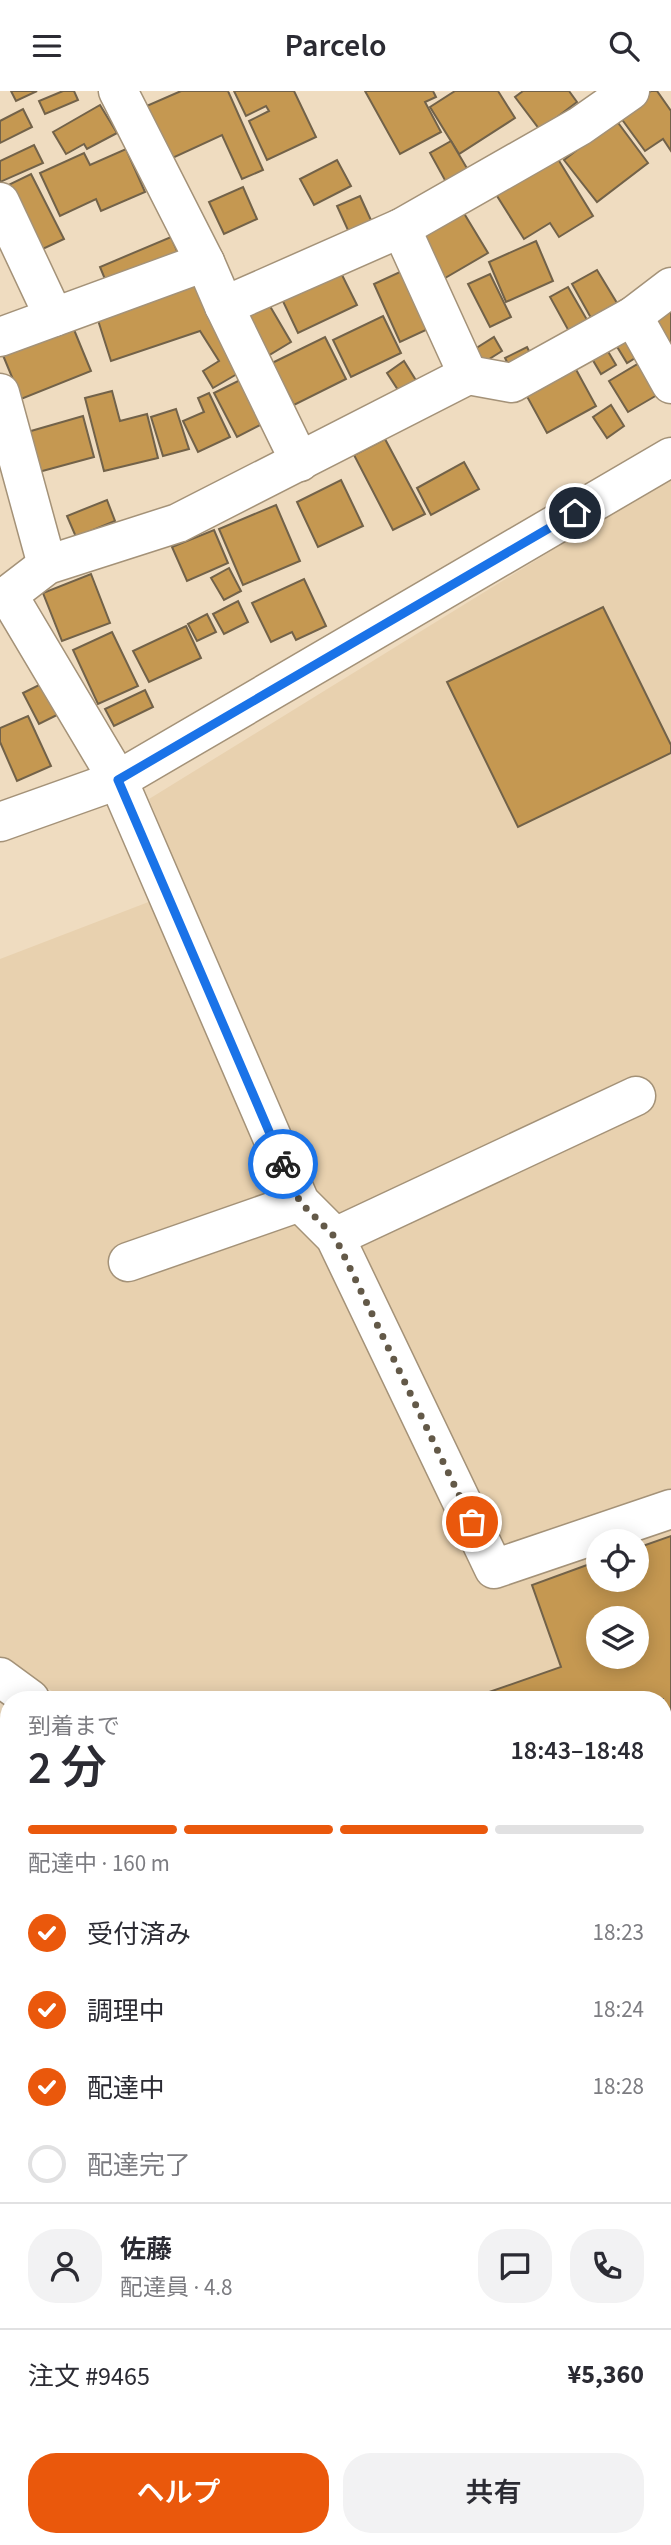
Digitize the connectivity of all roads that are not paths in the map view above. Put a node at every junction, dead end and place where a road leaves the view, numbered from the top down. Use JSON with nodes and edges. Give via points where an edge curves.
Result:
{"nodes":[{"id":1,"x":118,"y":91,"type":"edge"},
{"id":2,"x":631,"y":91,"type":"edge"},
{"id":3,"x":0,"y":202,"type":"edge"},
{"id":4,"x":401,"y":228,"type":"junction"},
{"id":5,"x":205,"y":262,"type":"junction"},
{"id":6,"x":671,"y":287,"type":"edge"},
{"id":7,"x":224,"y":306,"type":"junction"},
{"id":8,"x":633,"y":316,"type":"junction"},
{"id":9,"x":54,"y":317,"type":"junction"},
{"id":10,"x":0,"y":337,"type":"edge"},
{"id":11,"x":468,"y":375,"type":"junction"},
{"id":12,"x":671,"y":384,"type":"edge"},
{"id":13,"x":0,"y":393,"type":"edge"},
{"id":14,"x":671,"y":457,"type":"edge"},
{"id":15,"x":300,"y":462,"type":"junction"},
{"id":16,"x":47,"y":565,"type":"junction"},
{"id":17,"x":4,"y":596,"type":"edge"},
{"id":18,"x":118,"y":780,"type":"junction"},
{"id":19,"x":0,"y":822,"type":"edge"},
{"id":20,"x":636,"y":1096,"type":"dead end"},
{"id":21,"x":300,"y":1202,"type":"junction"},
{"id":22,"x":335,"y":1237,"type":"junction"},
{"id":23,"x":128,"y":1262,"type":"dead end"},
{"id":24,"x":671,"y":1509,"type":"edge"},
{"id":25,"x":0,"y":1677,"type":"edge"},
{"id":26,"x":19,"y":1691,"type":"edge"}],
"edges":[{"from":1,"to":5,"type":"street"},
{"from":2,"to":4,"type":"street","via":[[580,126]]},
{"from":3,"to":9,"type":"street"},
{"from":4,"to":7,"type":"street"},
{"from":4,"to":11,"type":"street"},
{"from":5,"to":7,"type":"street"},
{"from":5,"to":9,"type":"street"},
{"from":6,"to":8,"type":"street"},
{"from":7,"to":15,"type":"street"},
{"from":8,"to":11,"type":"street","via":[[512,383]]},
{"from":8,"to":12,"type":"street"},
{"from":9,"to":10,"type":"street"},
{"from":11,"to":15,"type":"street"},
{"from":13,"to":16,"type":"street"},
{"from":14,"to":18,"type":"street"},
{"from":15,"to":16,"type":"street","via":[[178,523]]},
{"from":16,"to":17,"type":"street"},
{"from":17,"to":18,"type":"street"},
{"from":18,"to":19,"type":"street"},
{"from":18,"to":21,"type":"street"},
{"from":20,"to":22,"type":"street"},
{"from":21,"to":22,"type":"street"},
{"from":21,"to":23,"type":"street"},
{"from":22,"to":24,"type":"street","via":[[494,1569]]},
{"from":25,"to":26,"type":"street"}]}
